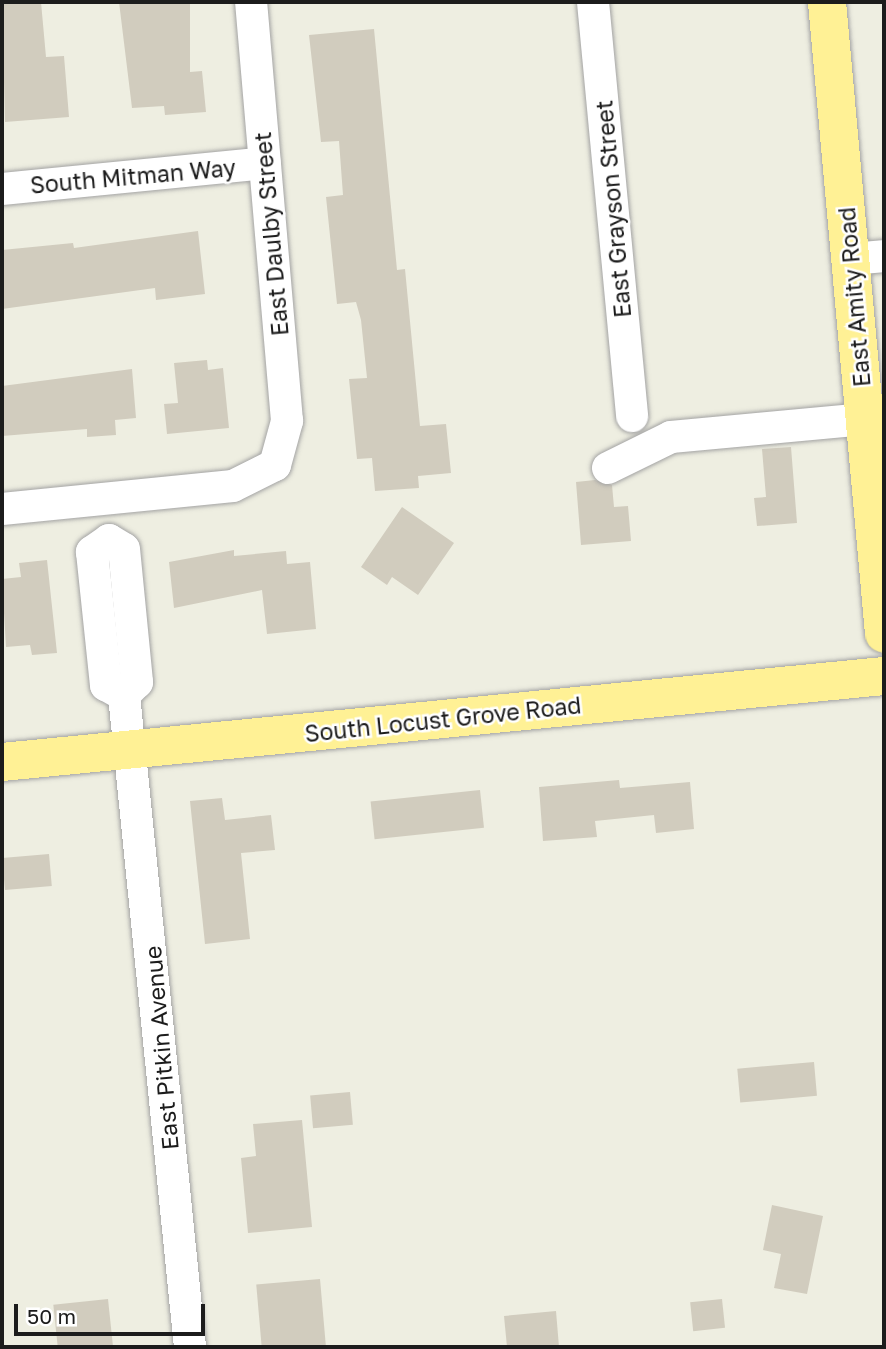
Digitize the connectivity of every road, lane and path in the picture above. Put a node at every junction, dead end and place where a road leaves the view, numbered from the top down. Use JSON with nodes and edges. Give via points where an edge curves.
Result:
{"nodes":[{"id":1,"x":251,"y":2,"type":"edge"},
{"id":2,"x":593,"y":2,"type":"edge"},
{"id":3,"x":827,"y":2,"type":"edge"},
{"id":4,"x":265,"y":163,"type":"junction"},
{"id":5,"x":2,"y":189,"type":"edge"},
{"id":6,"x":867,"y":258,"type":"edge"},
{"id":7,"x":632,"y":416,"type":"dead end"},
{"id":8,"x":865,"y":419,"type":"junction"},
{"id":9,"x":608,"y":468,"type":"dead end"},
{"id":10,"x":106,"y":498,"type":"junction"},
{"id":11,"x":2,"y":509,"type":"edge"},
{"id":12,"x":884,"y":633,"type":"edge"},
{"id":13,"x":884,"y":676,"type":"edge"},
{"id":14,"x":132,"y":749,"type":"junction"},
{"id":15,"x":2,"y":762,"type":"edge"},
{"id":16,"x":190,"y":1347,"type":"edge"}],
"edges":[{"from":1,"to":4,"type":"street","name":"East Daulby Street"},
{"from":2,"to":7,"type":"street","name":"East Grayson Street"},
{"from":3,"to":6,"type":"main road","name":"East Amity Road"},
{"from":4,"to":5,"type":"street","name":"South Mitman Way"},
{"from":4,"to":10,"type":"street","name":"East Daulby Street","via":[[287,421],[275,465],[233,486]]},
{"from":6,"to":8,"type":"main road","name":"East Amity Road"},
{"from":8,"to":9,"type":"street","via":[[671,437]]},
{"from":8,"to":12,"type":"main road","name":"East Amity Road"},
{"from":10,"to":11,"type":"street"},
{"from":10,"to":14,"type":"street","name":"East Pitkin Avenue","via":[[109,540],[92,552],[106,685],[124,695]]},
{"from":13,"to":14,"type":"main road","name":"South Locust Grove Road"},
{"from":14,"to":15,"type":"main road","name":"South Locust Grove Road"},
{"from":14,"to":16,"type":"street","name":"East Pitkin Avenue"}]}
